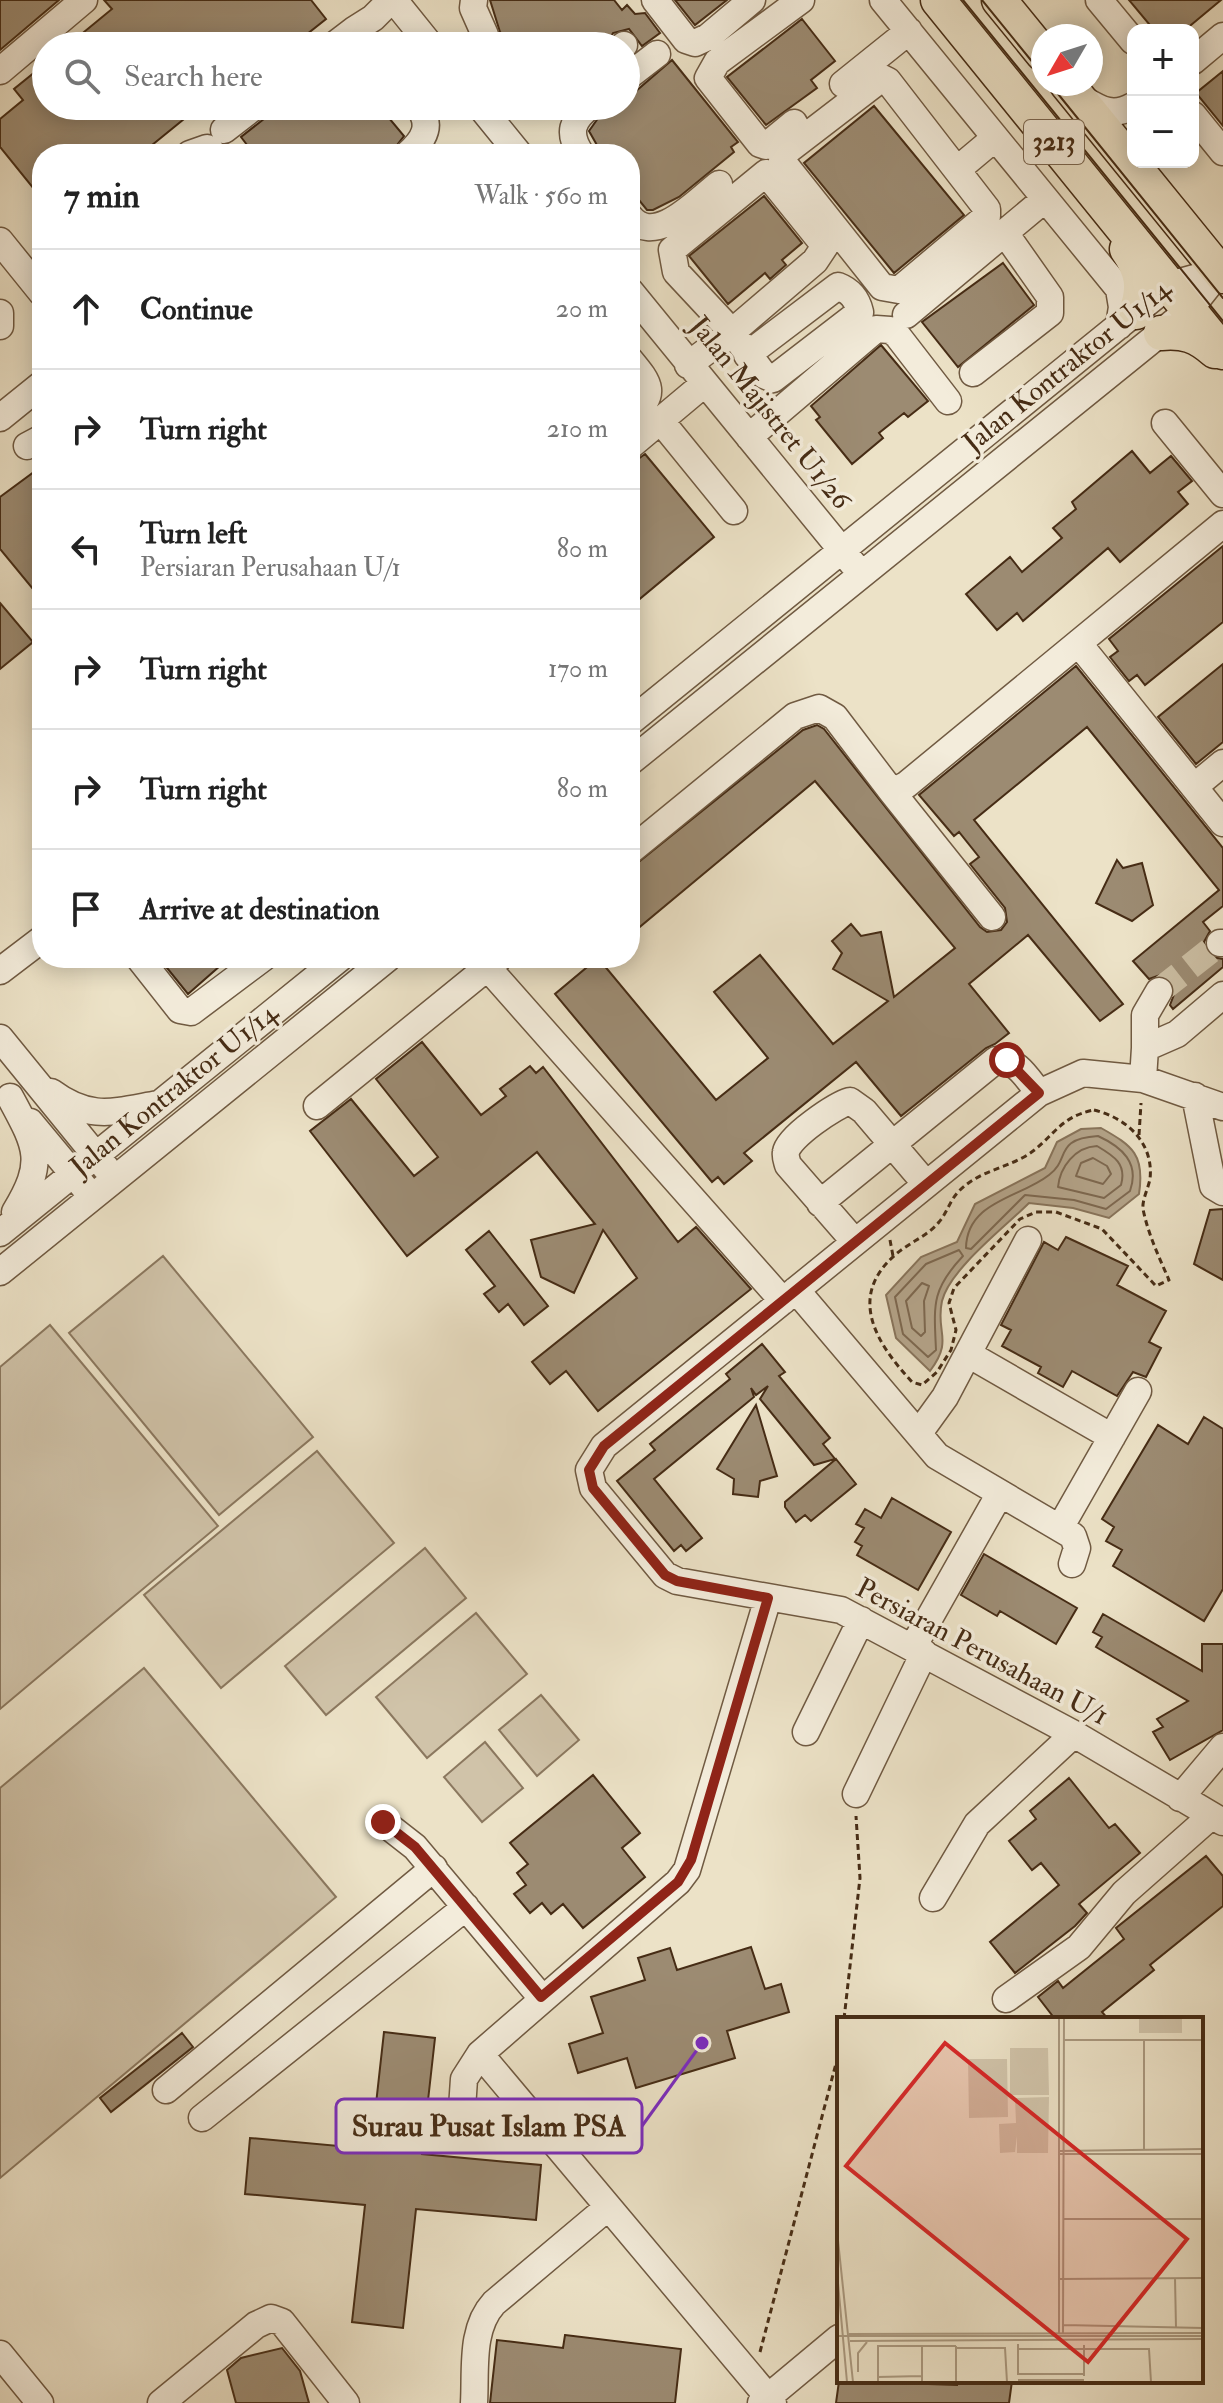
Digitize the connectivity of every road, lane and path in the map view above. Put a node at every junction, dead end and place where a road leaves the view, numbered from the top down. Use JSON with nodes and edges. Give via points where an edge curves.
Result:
{"nodes":[{"id":1,"x":84,"y":0,"type":"edge"},
{"id":2,"x":393,"y":0,"type":"edge"},
{"id":3,"x":474,"y":0,"type":"edge"},
{"id":4,"x":655,"y":0,"type":"edge"},
{"id":5,"x":752,"y":0,"type":"edge"},
{"id":6,"x":801,"y":0,"type":"edge"},
{"id":7,"x":883,"y":0,"type":"edge"},
{"id":8,"x":938,"y":0,"type":"edge"},
{"id":9,"x":999,"y":0,"type":"edge"},
{"id":10,"x":1099,"y":0,"type":"edge"},
{"id":11,"x":909,"y":31,"type":"junction"},
{"id":12,"x":46,"y":32,"type":"edge"},
{"id":13,"x":360,"y":32,"type":"edge"},
{"id":14,"x":419,"y":32,"type":"edge"},
{"id":15,"x":481,"y":32,"type":"edge"},
{"id":16,"x":1127,"y":34,"type":"edge"},
{"id":17,"x":1223,"y":36,"type":"edge"},
{"id":18,"x":1031,"y":39,"type":"edge"},
{"id":19,"x":32,"y":44,"type":"edge"},
{"id":20,"x":657,"y":54,"type":"dead end"},
{"id":21,"x":1199,"y":56,"type":"edge"},
{"id":22,"x":640,"y":67,"type":"edge"},
{"id":23,"x":0,"y":71,"type":"edge"},
{"id":24,"x":1078,"y":96,"type":"edge"},
{"id":25,"x":1080,"y":96,"type":"edge"},
{"id":26,"x":1127,"y":109,"type":"edge"},
{"id":27,"x":241,"y":120,"type":"edge"},
{"id":28,"x":425,"y":120,"type":"edge"},
{"id":29,"x":491,"y":120,"type":"edge"},
{"id":30,"x":575,"y":120,"type":"edge"},
{"id":31,"x":1199,"y":122,"type":"edge"},
{"id":32,"x":1127,"y":124,"type":"edge"},
{"id":33,"x":995,"y":138,"type":"junction"},
{"id":34,"x":219,"y":142,"type":"edge"},
{"id":35,"x":419,"y":144,"type":"edge"},
{"id":36,"x":511,"y":144,"type":"edge"},
{"id":37,"x":574,"y":144,"type":"edge"},
{"id":38,"x":1057,"y":146,"type":"junction"},
{"id":39,"x":1127,"y":147,"type":"edge"},
{"id":40,"x":1223,"y":152,"type":"edge"},
{"id":41,"x":1140,"y":168,"type":"edge"},
{"id":42,"x":958,"y":169,"type":"junction"},
{"id":43,"x":719,"y":184,"type":"dead end"},
{"id":44,"x":1155,"y":192,"type":"junction"},
{"id":45,"x":1045,"y":199,"type":"junction"},
{"id":46,"x":640,"y":226,"type":"edge"},
{"id":47,"x":1005,"y":233,"type":"junction"},
{"id":48,"x":0,"y":241,"type":"edge"},
{"id":49,"x":1221,"y":274,"type":"edge"},
{"id":50,"x":32,"y":276,"type":"edge"},
{"id":51,"x":1179,"y":298,"type":"junction"},
{"id":52,"x":640,"y":304,"type":"edge"},
{"id":53,"x":0,"y":313,"type":"edge"},
{"id":54,"x":906,"y":315,"type":"dead end"},
{"id":55,"x":1139,"y":324,"type":"junction"},
{"id":56,"x":0,"y":326,"type":"edge"},
{"id":57,"x":732,"y":332,"type":"junction"},
{"id":58,"x":1223,"y":352,"type":"edge"},
{"id":59,"x":747,"y":355,"type":"dead end"},
{"id":60,"x":1223,"y":360,"type":"edge"},
{"id":61,"x":640,"y":372,"type":"edge"},
{"id":62,"x":973,"y":373,"type":"dead end"},
{"id":63,"x":696,"y":374,"type":"junction"},
{"id":64,"x":32,"y":392,"type":"edge"},
{"id":65,"x":948,"y":401,"type":"dead end"},
{"id":66,"x":640,"y":405,"type":"edge"},
{"id":67,"x":0,"y":418,"type":"edge"},
{"id":68,"x":660,"y":420,"type":"junction"},
{"id":69,"x":1165,"y":423,"type":"dead end"},
{"id":70,"x":640,"y":437,"type":"edge"},
{"id":71,"x":749,"y":437,"type":"junction"},
{"id":72,"x":1223,"y":494,"type":"edge"},
{"id":73,"x":734,"y":511,"type":"dead end"},
{"id":74,"x":1223,"y":524,"type":"edge"},
{"id":75,"x":842,"y":550,"type":"junction"},
{"id":76,"x":862,"y":575,"type":"junction"},
{"id":77,"x":1079,"y":644,"type":"junction"},
{"id":78,"x":640,"y":714,"type":"edge"},
{"id":79,"x":640,"y":754,"type":"edge"},
{"id":80,"x":1223,"y":763,"type":"edge"},
{"id":81,"x":1194,"y":787,"type":"junction"},
{"id":82,"x":892,"y":792,"type":"junction"},
{"id":83,"x":1223,"y":823,"type":"edge"},
{"id":84,"x":640,"y":843,"type":"edge"},
{"id":85,"x":992,"y":917,"type":"dead end"},
{"id":86,"x":32,"y":947,"type":"edge"},
{"id":87,"x":147,"y":968,"type":"edge"},
{"id":88,"x":250,"y":968,"type":"edge"},
{"id":89,"x":328,"y":968,"type":"edge"},
{"id":90,"x":376,"y":968,"type":"edge"},
{"id":91,"x":487,"y":968,"type":"edge"},
{"id":92,"x":497,"y":968,"type":"edge"},
{"id":93,"x":0,"y":971,"type":"edge"},
{"id":94,"x":1159,"y":991,"type":"tunnel mouth"},
{"id":95,"x":1223,"y":995,"type":"edge"},
{"id":96,"x":0,"y":1038,"type":"edge"},
{"id":97,"x":1145,"y":1048,"type":"junction"},
{"id":98,"x":32,"y":1078,"type":"junction"},
{"id":99,"x":1143,"y":1079,"type":"junction"},
{"id":100,"x":5,"y":1091,"type":"edge"},
{"id":101,"x":1039,"y":1093,"type":"junction"},
{"id":102,"x":1214,"y":1099,"type":"edge"},
{"id":103,"x":162,"y":1103,"type":"junction"},
{"id":104,"x":317,"y":1106,"type":"dead end"},
{"id":105,"x":1139,"y":1135,"type":"dead end"},
{"id":106,"x":893,"y":1145,"type":"junction"},
{"id":107,"x":95,"y":1156,"type":"junction"},
{"id":108,"x":73,"y":1174,"type":"junction"},
{"id":109,"x":115,"y":1178,"type":"junction"},
{"id":110,"x":926,"y":1184,"type":"junction"},
{"id":111,"x":1223,"y":1192,"type":"edge"},
{"id":112,"x":92,"y":1197,"type":"junction"},
{"id":113,"x":820,"y":1203,"type":"junction"},
{"id":114,"x":2,"y":1231,"type":"edge"},
{"id":115,"x":1028,"y":1240,"type":"dead end"},
{"id":116,"x":855,"y":1242,"type":"junction"},
{"id":117,"x":0,"y":1272,"type":"edge"},
{"id":118,"x":790,"y":1295,"type":"junction"},
{"id":119,"x":968,"y":1354,"type":"junction"},
{"id":120,"x":1138,"y":1391,"type":"dead end"},
{"id":121,"x":919,"y":1433,"type":"junction"},
{"id":122,"x":1112,"y":1437,"type":"junction"},
{"id":123,"x":999,"y":1495,"type":"junction"},
{"id":124,"x":1060,"y":1528,"type":"junction"},
{"id":125,"x":1072,"y":1564,"type":"dead end"},
{"id":126,"x":768,"y":1598,"type":"junction"},
{"id":127,"x":861,"y":1620,"type":"junction"},
{"id":128,"x":919,"y":1650,"type":"junction"},
{"id":129,"x":806,"y":1732,"type":"dead end"},
{"id":130,"x":1074,"y":1734,"type":"junction"},
{"id":131,"x":1223,"y":1747,"type":"edge"},
{"id":132,"x":856,"y":1794,"type":"joint"},
{"id":133,"x":1180,"y":1798,"type":"junction"},
{"id":134,"x":1216,"y":1820,"type":"edge"},
{"id":135,"x":383,"y":1822,"type":"dead end"},
{"id":136,"x":434,"y":1868,"type":"junction"},
{"id":137,"x":933,"y":1898,"type":"dead end"},
{"id":138,"x":466,"y":1907,"type":"junction"},
{"id":139,"x":541,"y":1997,"type":"junction"},
{"id":140,"x":1006,"y":1999,"type":"dead end"},
{"id":141,"x":844,"y":2017,"type":"edge"},
{"id":142,"x":480,"y":2054,"type":"junction"},
{"id":143,"x":837,"y":2061,"type":"edge"},
{"id":144,"x":166,"y":2090,"type":"dead end"},
{"id":145,"x":202,"y":2118,"type":"dead end"},
{"id":146,"x":536,"y":2124,"type":"junction"},
{"id":147,"x":607,"y":2208,"type":"junction"},
{"id":148,"x":837,"y":2340,"type":"edge"},
{"id":149,"x":0,"y":2354,"type":"edge"},
{"id":150,"x":764,"y":2396,"type":"edge"},
{"id":151,"x":40,"y":2403,"type":"edge"},
{"id":152,"x":161,"y":2403,"type":"edge"},
{"id":153,"x":346,"y":2403,"type":"edge"},
{"id":154,"x":474,"y":2403,"type":"edge"}],
"edges":[{"from":1,"to":12,"type":"street"},
{"from":2,"to":13,"type":"street"},
{"from":2,"to":14,"type":"street"},
{"from":3,"to":15,"type":"street"},
{"from":4,"to":5,"type":"street","via":[[686,40],[695,43]]},
{"from":6,"to":11,"type":"street","via":[[710,70],[708,78],[766,146]]},
{"from":7,"to":11,"type":"street"},
{"from":8,"to":38,"type":"main road","number":"3213"},
{"from":9,"to":18,"type":"main road"},
{"from":10,"to":16,"type":"street"},
{"from":11,"to":33,"type":"street"},
{"from":17,"to":21,"type":"street"},
{"from":19,"to":23,"type":"street"},
{"from":20,"to":22,"type":"street"},
{"from":24,"to":44,"type":"main road","number":"3213"},
{"from":25,"to":26,"type":"street","via":[[1104,112]]},
{"from":27,"to":34,"type":"street"},
{"from":28,"to":35,"type":"street"},
{"from":29,"to":36,"type":"street"},
{"from":30,"to":37,"type":"street"},
{"from":31,"to":40,"type":"street"},
{"from":32,"to":39,"type":"street"},
{"from":33,"to":42,"type":"street"},
{"from":33,"to":45,"type":"street"},
{"from":38,"to":51,"type":"main road","number":"3213"},
{"from":38,"to":55,"type":"main road","via":[[1136,261],[1144,291]]},
{"from":41,"to":44,"type":"street"},
{"from":42,"to":42,"type":"street","via":[[882,78],[783,154],[782,161],[890,291],[899,290],[985,221],[987,209]]},
{"from":43,"to":46,"type":"street","via":[[668,223]]},
{"from":44,"to":49,"type":"main road","number":"3213"},
{"from":45,"to":47,"type":"street"},
{"from":45,"to":55,"type":"street","via":[[1119,289],[1122,307]]},
{"from":47,"to":54,"type":"street"},
{"from":47,"to":62,"type":"street","via":[[1050,297],[1050,313]]},
{"from":48,"to":50,"type":"street"},
{"from":49,"to":51,"type":"street","name":"Jalan Kontraktor U1/14"},
{"from":51,"to":55,"type":"street","name":"Jalan Kontraktor U1/14"},
{"from":51,"to":58,"type":"main road","number":"3213"},
{"from":52,"to":63,"type":"street","name":"Jalan Majistret U1/26"},
{"from":53,"to":56,"type":"street"},
{"from":55,"to":60,"type":"main road","via":[[1197,336]]},
{"from":55,"to":75,"type":"street","name":"Jalan Kontraktor U1/14"},
{"from":55,"to":76,"type":"street","name":"Jalan Kontraktor U1/14"},
{"from":57,"to":57,"type":"street","via":[[815,261],[825,246],[766,173],[672,250],[676,272]]},
{"from":57,"to":59,"type":"street"},
{"from":57,"to":63,"type":"street"},
{"from":61,"to":66,"type":"street","via":[[649,383],[649,394]]},
{"from":63,"to":68,"type":"street"},
{"from":63,"to":71,"type":"street","name":"Jalan Majistret U1/26"},
{"from":64,"to":67,"type":"street"},
{"from":65,"to":71,"type":"street","via":[[897,335],[876,329]]},
{"from":68,"to":70,"type":"street"},
{"from":68,"to":73,"type":"street"},
{"from":69,"to":72,"type":"street"},
{"from":71,"to":75,"type":"street","name":"Jalan Majistret U1/26"},
{"from":74,"to":77,"type":"street"},
{"from":75,"to":76,"type":"street","name":"Jalan Majistret U1/26"},
{"from":75,"to":78,"type":"street","name":"Jalan Kontraktor U1/14"},
{"from":76,"to":79,"type":"street","name":"Jalan Kontraktor U1/14"},
{"from":77,"to":81,"type":"street"},
{"from":77,"to":82,"type":"street","via":[[924,774]]},
{"from":80,"to":81,"type":"street"},
{"from":81,"to":83,"type":"street"},
{"from":82,"to":84,"type":"street","via":[[835,717],[819,708],[795,716]]},
{"from":82,"to":85,"type":"street"},
{"from":86,"to":93,"type":"street"},
{"from":87,"to":88,"type":"street","via":[[180,1010],[191,1012]]},
{"from":89,"to":103,"type":"street","name":"Jalan Kontraktor U1/14"},
{"from":90,"to":109,"type":"street","name":"Jalan Kontraktor U1/14"},
{"from":91,"to":104,"type":"street"},
{"from":92,"to":118,"type":"street"},
{"from":94,"to":97,"type":"street","via":[[1145,1015]]},
{"from":95,"to":97,"type":"street","via":[[1177,1034]]},
{"from":96,"to":98,"type":"street"},
{"from":97,"to":99,"type":"street"},
{"from":98,"to":103,"type":"street","via":[[70,1106],[99,1114]]},
{"from":98,"to":107,"type":"street"},
{"from":99,"to":101,"type":"street","via":[[1083,1073]]},
{"from":99,"to":102,"type":"street"},
{"from":99,"to":105,"type":"path"},
{"from":100,"to":108,"type":"street"},
{"from":100,"to":114,"type":"street","via":[[32,1137],[36,1161],[32,1184]]},
{"from":101,"to":106,"type":"street","via":[[1018,1067],[996,1060]]},
{"from":101,"to":110,"type":"street"},
{"from":102,"to":111,"type":"street","via":[[1213,1186]]},
{"from":103,"to":107,"type":"street","name":"Jalan Kontraktor U1/14"},
{"from":106,"to":110,"type":"street"},
{"from":106,"to":113,"type":"street"},
{"from":106,"to":113,"type":"street","via":[[850,1101],[837,1104],[790,1142],[785,1153],[788,1165]]},
{"from":107,"to":108,"type":"street","name":"Jalan Kontraktor U1/14"},
{"from":107,"to":109,"type":"street"},
{"from":108,"to":112,"type":"street"},
{"from":108,"to":114,"type":"street","name":"Jalan Kontraktor U1/14"},
{"from":109,"to":112,"type":"street","name":"Jalan Kontraktor U1/14"},
{"from":110,"to":116,"type":"street"},
{"from":112,"to":117,"type":"street","name":"Jalan Kontraktor U1/14"},
{"from":113,"to":116,"type":"street"},
{"from":115,"to":119,"type":"street"},
{"from":116,"to":118,"type":"street"},
{"from":118,"to":121,"type":"street"},
{"from":118,"to":126,"type":"street","name":"Persiaran Perusahaan U/1","via":[[604,1446],[589,1470],[593,1488],[665,1575]]},
{"from":119,"to":121,"type":"street"},
{"from":119,"to":122,"type":"street"},
{"from":120,"to":122,"type":"street"},
{"from":121,"to":123,"type":"street","via":[[937,1456]]},
{"from":122,"to":124,"type":"street"},
{"from":123,"to":124,"type":"street"},
{"from":123,"to":128,"type":"street"},
{"from":124,"to":125,"type":"street","via":[[1073,1536],[1077,1548]]},
{"from":126,"to":127,"type":"street","name":"Persiaran Perusahaan U/1","via":[[841,1610]]},
{"from":126,"to":139,"type":"street","via":[[687,1870]]},
{"from":127,"to":128,"type":"street","name":"Persiaran Perusahaan U/1"},
{"from":127,"to":129,"type":"street"},
{"from":128,"to":130,"type":"street","name":"Persiaran Perusahaan U/1"},
{"from":128,"to":132,"type":"street"},
{"from":130,"to":133,"type":"street","name":"Persiaran Perusahaan U/1"},
{"from":130,"to":137,"type":"street","via":[[977,1824]]},
{"from":131,"to":133,"type":"street"},
{"from":132,"to":141,"type":"path","via":[[860,1878]]},
{"from":133,"to":134,"type":"street","name":"Persiaran Perusahaan U/1"},
{"from":134,"to":140,"type":"street","via":[[1124,1893],[1079,1947]]},
{"from":135,"to":136,"type":"street"},
{"from":136,"to":138,"type":"street"},
{"from":136,"to":144,"type":"street"},
{"from":138,"to":139,"type":"street"},
{"from":138,"to":145,"type":"street"},
{"from":139,"to":142,"type":"street"},
{"from":142,"to":146,"type":"street"},
{"from":142,"to":146,"type":"street","via":[[464,2079],[461,2123],[483,2137],[501,2138],[522,2134]]},
{"from":143,"to":150,"type":"path"},
{"from":146,"to":147,"type":"street"},
{"from":147,"to":150,"type":"street"},
{"from":147,"to":154,"type":"street","via":[[482,2319]]},
{"from":148,"to":150,"type":"street"},
{"from":149,"to":151,"type":"street"},
{"from":152,"to":153,"type":"street","via":[[271,2318],[282,2322]]}]}
